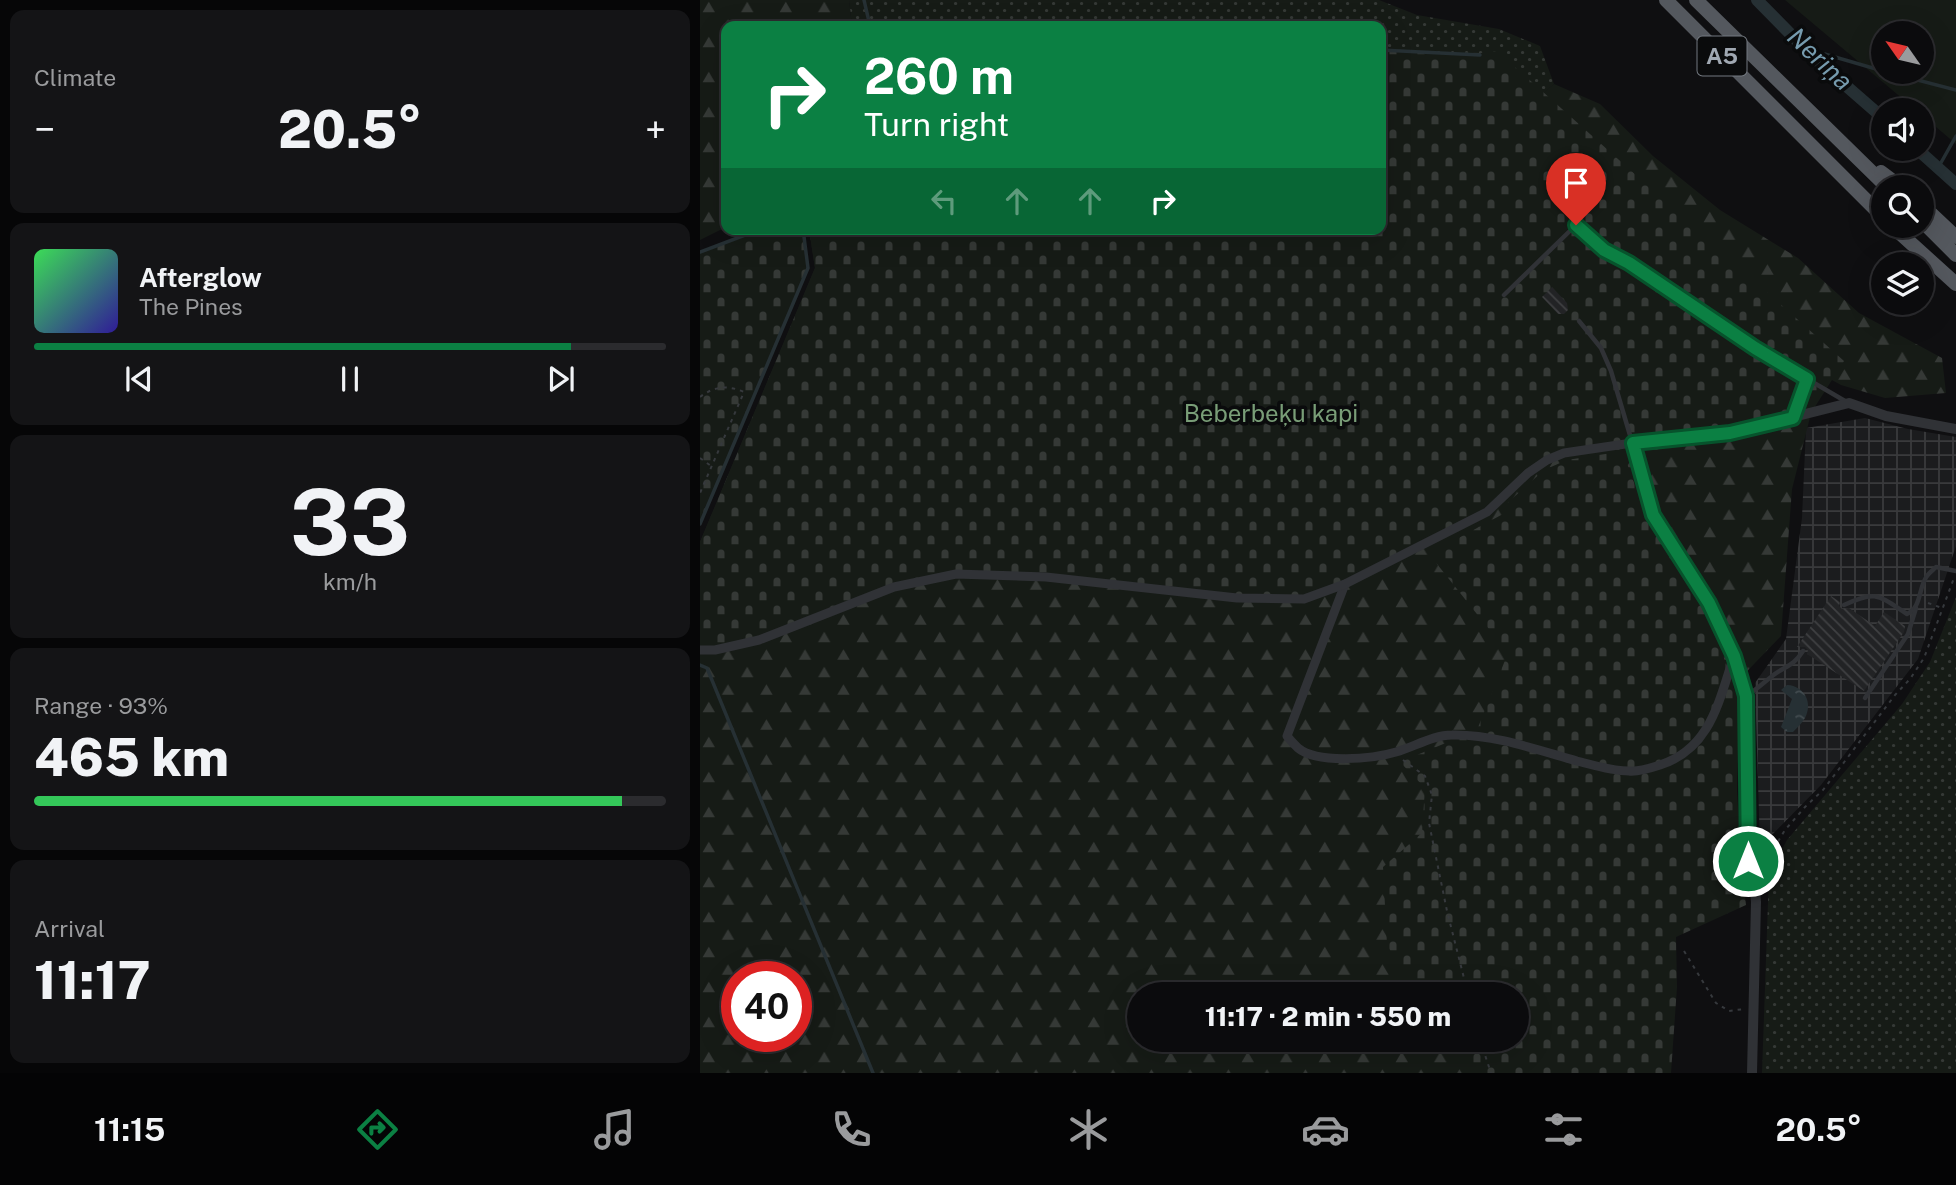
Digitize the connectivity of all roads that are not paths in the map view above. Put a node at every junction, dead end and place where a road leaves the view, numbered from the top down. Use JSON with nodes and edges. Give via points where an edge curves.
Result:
{"nodes":[{"id":1,"x":1666,"y":0,"type":"edge"},
{"id":2,"x":1696,"y":0,"type":"edge"},
{"id":3,"x":1838,"y":140,"type":"junction"},
{"id":4,"x":1874,"y":175,"type":"edge"},
{"id":5,"x":1885,"y":175,"type":"edge"},
{"id":6,"x":1871,"y":205,"type":"edge"},
{"id":7,"x":1934,"y":216,"type":"edge"},
{"id":8,"x":1934,"y":233,"type":"edge"},
{"id":9,"x":1956,"y":237,"type":"edge"},
{"id":10,"x":1904,"y":238,"type":"edge"},
{"id":11,"x":1907,"y":241,"type":"junction"},
{"id":12,"x":1956,"y":255,"type":"edge"},
{"id":13,"x":1956,"y":284,"type":"edge"},
{"id":14,"x":1956,"y":294,"type":"edge"},
{"id":15,"x":1504,"y":295,"type":"dead end"},
{"id":16,"x":1579,"y":321,"type":"dead end"},
{"id":17,"x":1807,"y":379,"type":"junction"},
{"id":18,"x":1849,"y":403,"type":"junction"},
{"id":19,"x":1793,"y":418,"type":"junction"},
{"id":20,"x":1956,"y":429,"type":"edge"},
{"id":21,"x":1633,"y":443,"type":"junction"},
{"id":22,"x":1956,"y":573,"type":"edge"},
{"id":23,"x":1345,"y":584,"type":"junction"},
{"id":24,"x":1917,"y":602,"type":"junction"},
{"id":25,"x":1843,"y":605,"type":"dead end"},
{"id":26,"x":700,"y":650,"type":"edge"},
{"id":27,"x":1803,"y":651,"type":"dead end"},
{"id":28,"x":1734,"y":656,"type":"junction"},
{"id":29,"x":1746,"y":696,"type":"junction"},
{"id":30,"x":1865,"y":698,"type":"dead end"},
{"id":31,"x":1752,"y":1073,"type":"edge"}],
"edges":[{"from":1,"to":6,"type":"highway","number":"A5"},
{"from":2,"to":3,"type":"highway","number":"A5"},
{"from":3,"to":4,"type":"highway","number":"A5"},
{"from":3,"to":5,"type":"highway"},
{"from":7,"to":9,"type":"highway"},
{"from":8,"to":12,"type":"highway"},
{"from":10,"to":11,"type":"highway"},
{"from":11,"to":13,"type":"highway"},
{"from":11,"to":14,"type":"highway"},
{"from":15,"to":17,"type":"lane","via":[[1576,225],[1604,250]]},
{"from":16,"to":21,"type":"lane","via":[[1601,348]]},
{"from":17,"to":18,"type":"lane"},
{"from":17,"to":19,"type":"street"},
{"from":18,"to":19,"type":"street"},
{"from":18,"to":20,"type":"street","via":[[1886,416]]},
{"from":19,"to":21,"type":"street","via":[[1730,433]]},
{"from":21,"to":23,"type":"street","via":[[1564,453],[1548,460],[1487,512]]},
{"from":21,"to":28,"type":"street","via":[[1653,515],[1709,603]]},
{"from":22,"to":24,"type":"lane","via":[[1936,567],[1925,578]]},
{"from":23,"to":26,"type":"street","via":[[1304,599],[1237,598],[1046,577],[956,574],[894,587],[759,640]]},
{"from":23,"to":28,"type":"street","via":[[1287,736],[1299,750],[1320,756],[1354,760],[1453,735],[1500,741],[1631,772],[1661,765],[1679,757],[1706,731]]},
{"from":24,"to":25,"type":"lane","via":[[1907,614],[1879,596],[1864,596]]},
{"from":24,"to":30,"type":"lane","via":[[1909,634]]},
{"from":27,"to":29,"type":"lane","via":[[1794,664]]},
{"from":28,"to":29,"type":"street"},
{"from":29,"to":31,"type":"street","via":[[1748,861],[1756,902]]}]}
